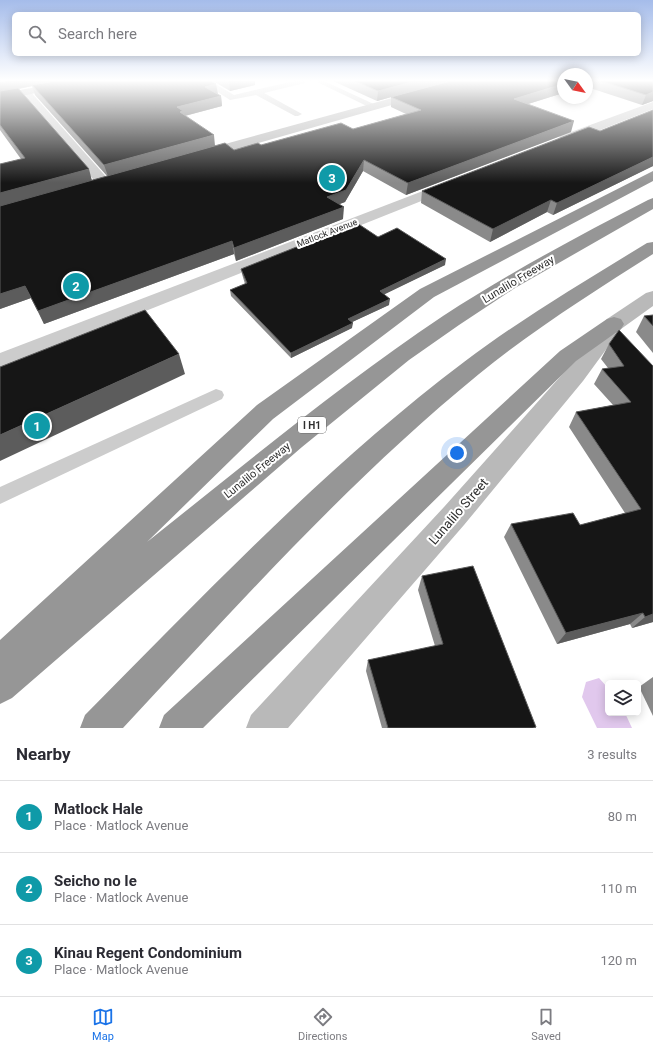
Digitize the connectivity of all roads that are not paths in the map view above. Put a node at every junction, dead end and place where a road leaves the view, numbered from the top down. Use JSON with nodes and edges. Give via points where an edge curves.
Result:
{"nodes":[{"id":1,"x":45,"y":115,"type":"edge"},
{"id":2,"x":342,"y":115,"type":"edge"},
{"id":3,"x":627,"y":115,"type":"edge"},
{"id":4,"x":549,"y":145,"type":"edge"},
{"id":5,"x":186,"y":159,"type":"edge"},
{"id":6,"x":653,"y":175,"type":"edge"},
{"id":7,"x":119,"y":178,"type":"edge"},
{"id":8,"x":460,"y":180,"type":"edge"},
{"id":9,"x":104,"y":183,"type":"junction"},
{"id":10,"x":92,"y":186,"type":"edge"},
{"id":11,"x":653,"y":203,"type":"edge"},
{"id":12,"x":653,"y":247,"type":"edge"},
{"id":13,"x":653,"y":297,"type":"edge"},
{"id":14,"x":614,"y":324,"type":"junction"},
{"id":15,"x":0,"y":361,"type":"edge"},
{"id":16,"x":216,"y":395,"type":"dead end"},
{"id":17,"x":0,"y":496,"type":"edge"},
{"id":18,"x":0,"y":663,"type":"edge"},
{"id":19,"x":0,"y":686,"type":"edge"},
{"id":20,"x":98,"y":728,"type":"edge"},
{"id":21,"x":177,"y":728,"type":"edge"},
{"id":22,"x":264,"y":728,"type":"edge"}],
"edges":[{"from":1,"to":9,"type":"street"},
{"from":2,"to":5,"type":"main road"},
{"from":3,"to":4,"type":"street"},
{"from":6,"to":18,"type":"highway","via":[[427,293],[265,412]]},
{"from":7,"to":9,"type":"main road"},
{"from":8,"to":15,"type":"street","name":"Matlock Avenue"},
{"from":9,"to":10,"type":"main road"},
{"from":11,"to":19,"type":"highway","name":"Lunalilo Freeway","number":"I H1","via":[[513,281],[424,339],[324,415]]},
{"from":12,"to":20,"type":"highway","via":[[549,312],[447,387],[322,500]]},
{"from":13,"to":14,"type":"main road","name":"Lunalilo Street"},
{"from":14,"to":21,"type":"highway","via":[[568,356]]},
{"from":14,"to":22,"type":"main road","name":"Lunalilo Street","via":[[575,375],[454,516]]},
{"from":16,"to":17,"type":"lane"}]}
